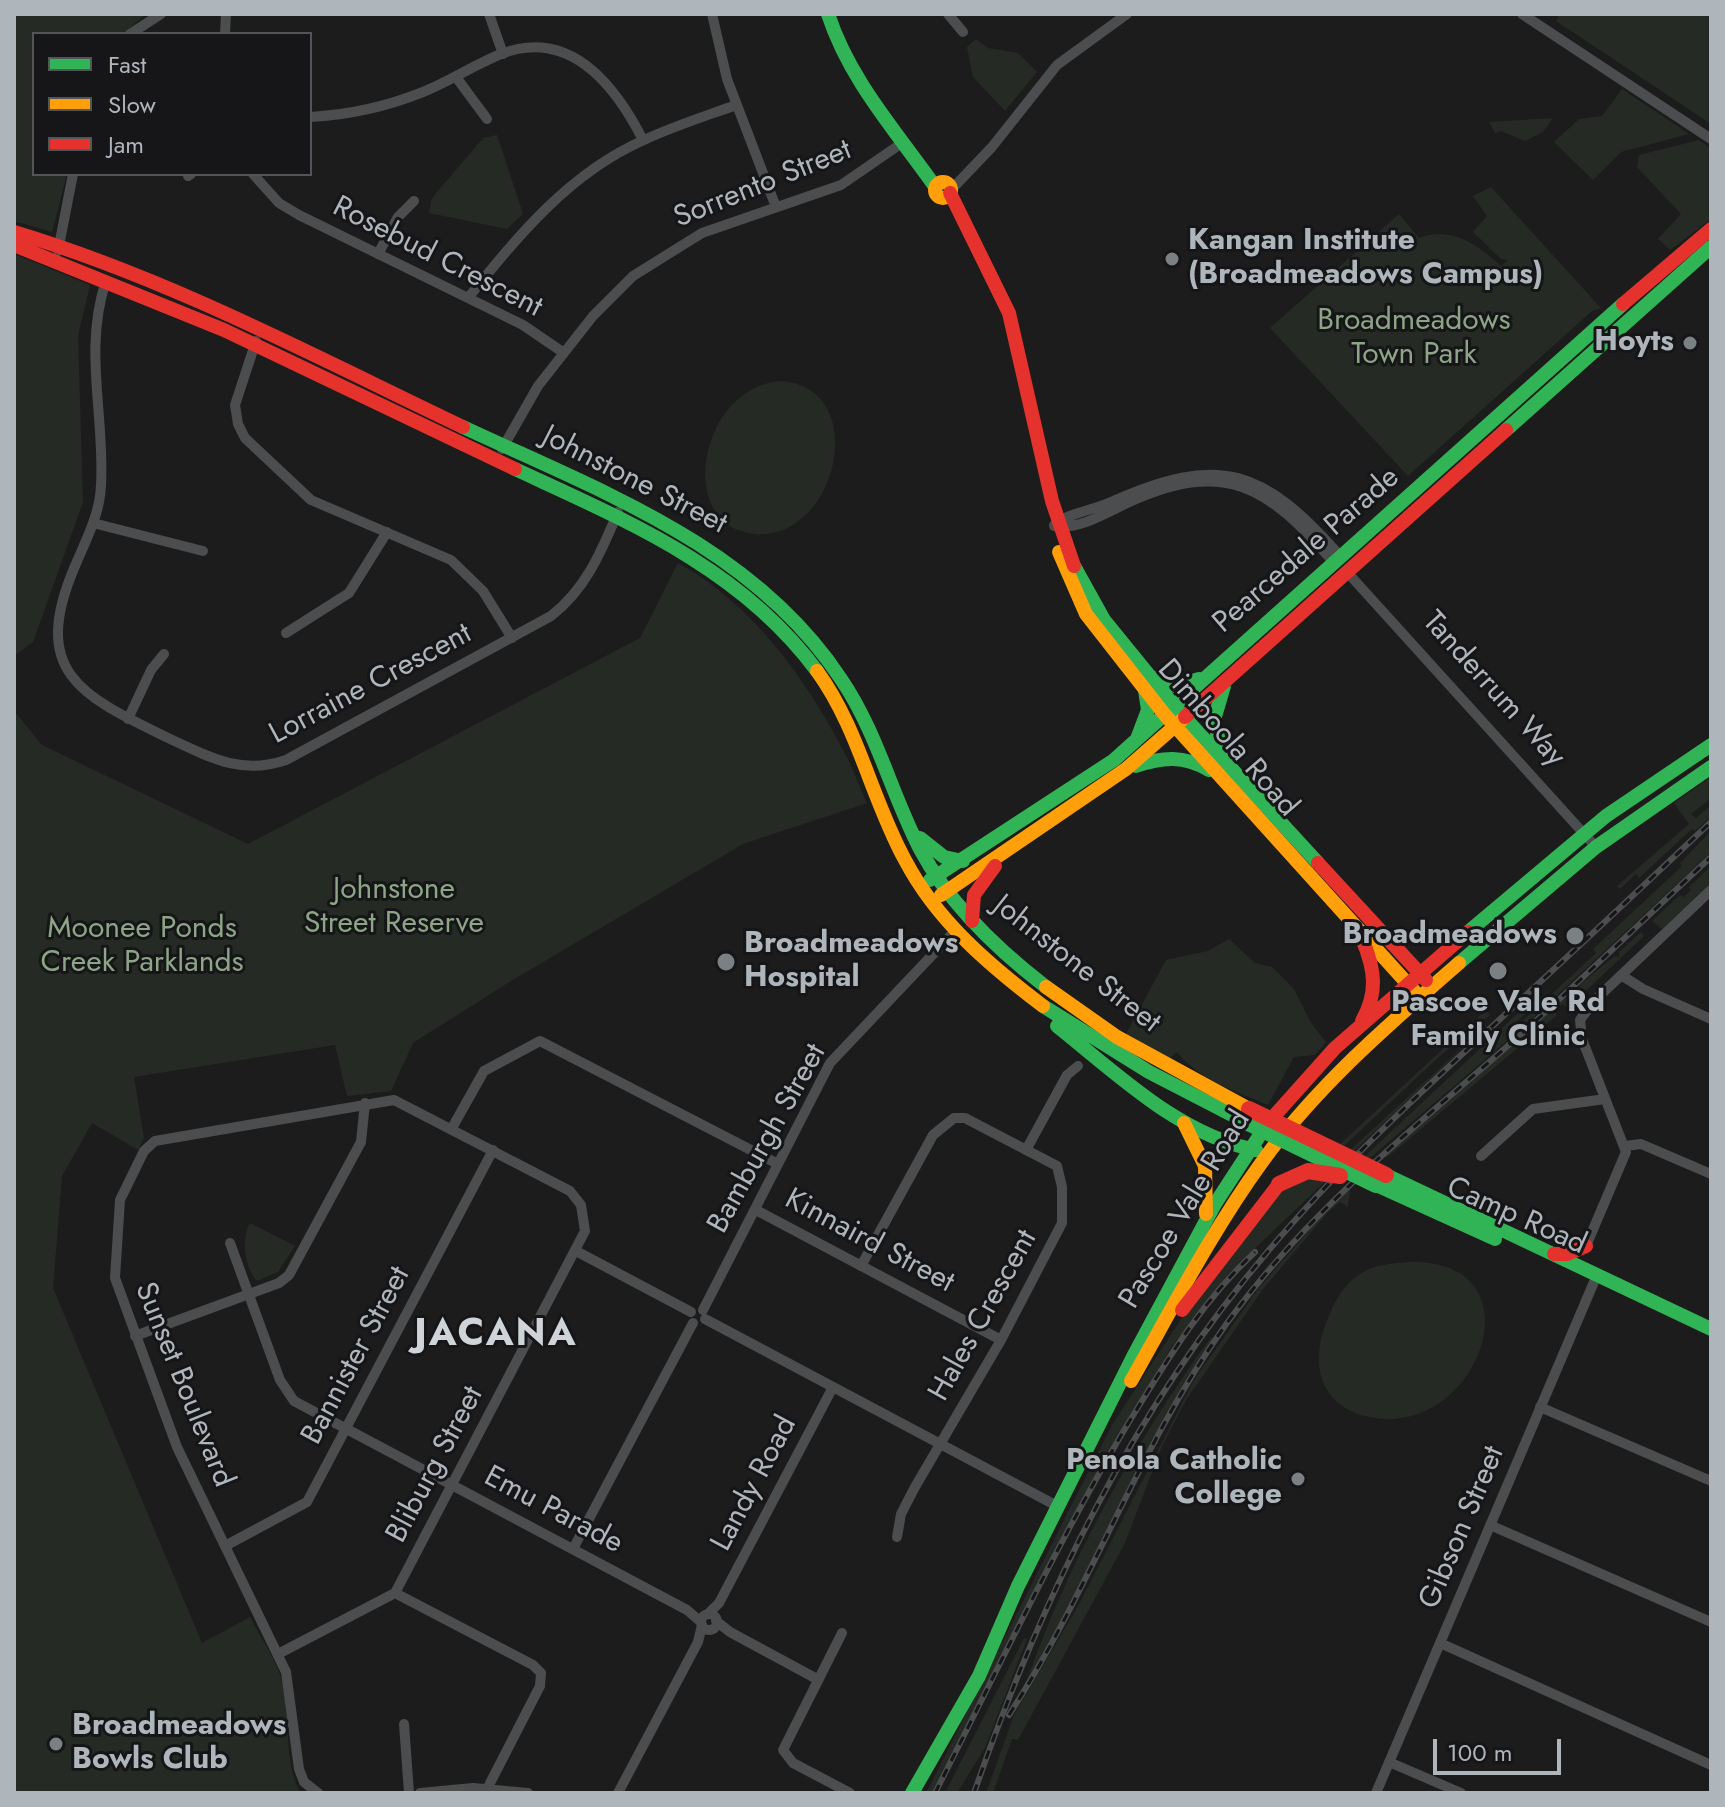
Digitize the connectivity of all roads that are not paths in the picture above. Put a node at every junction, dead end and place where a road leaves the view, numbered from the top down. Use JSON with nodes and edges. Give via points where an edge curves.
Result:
{"nodes":[{"id":1,"x":161,"y":14,"type":"edge"},
{"id":2,"x":489,"y":14,"type":"edge"},
{"id":3,"x":712,"y":14,"type":"edge"},
{"id":4,"x":828,"y":14,"type":"edge"},
{"id":5,"x":948,"y":14,"type":"edge"},
{"id":6,"x":1127,"y":14,"type":"edge"},
{"id":7,"x":1522,"y":14,"type":"edge"},
{"id":8,"x":133,"y":32,"type":"edge"},
{"id":9,"x":963,"y":32,"type":"dead end"},
{"id":10,"x":503,"y":54,"type":"junction"},
{"id":11,"x":456,"y":77,"type":"junction"},
{"id":12,"x":736,"y":105,"type":"junction"},
{"id":13,"x":312,"y":117,"type":"edge"},
{"id":14,"x":487,"y":119,"type":"dead end"},
{"id":15,"x":1708,"y":139,"type":"edge"},
{"id":16,"x":643,"y":140,"type":"junction"},
{"id":17,"x":902,"y":143,"type":"junction"},
{"id":18,"x":73,"y":176,"type":"edge"},
{"id":19,"x":255,"y":176,"type":"edge"},
{"id":20,"x":945,"y":189,"type":"junction"},
{"id":21,"x":414,"y":201,"type":"dead end"},
{"id":22,"x":776,"y":207,"type":"junction"},
{"id":23,"x":1711,"y":229,"type":"edge"},
{"id":24,"x":14,"y":232,"type":"edge"},
{"id":25,"x":14,"y":245,"type":"edge"},
{"id":26,"x":1711,"y":247,"type":"edge"},
{"id":27,"x":58,"y":254,"type":"junction"},
{"id":28,"x":378,"y":254,"type":"junction"},
{"id":29,"x":106,"y":281,"type":"junction"},
{"id":30,"x":468,"y":298,"type":"junction"},
{"id":31,"x":258,"y":337,"type":"junction"},
{"id":32,"x":564,"y":353,"type":"junction"},
{"id":33,"x":503,"y":452,"type":"junction"},
{"id":34,"x":620,"y":510,"type":"junction"},
{"id":35,"x":93,"y":523,"type":"junction"},
{"id":36,"x":1058,"y":525,"type":"junction"},
{"id":37,"x":387,"y":532,"type":"junction"},
{"id":38,"x":203,"y":551,"type":"dead end"},
{"id":39,"x":1341,"y":564,"type":"junction"},
{"id":40,"x":734,"y":574,"type":"junction"},
{"id":41,"x":1096,"y":617,"type":"junction"},
{"id":42,"x":286,"y":633,"type":"dead end"},
{"id":43,"x":512,"y":638,"type":"junction"},
{"id":44,"x":164,"y":654,"type":"dead end"},
{"id":45,"x":1145,"y":671,"type":"junction"},
{"id":46,"x":1207,"y":676,"type":"junction"},
{"id":47,"x":1228,"y":679,"type":"junction"},
{"id":48,"x":1145,"y":690,"type":"junction"},
{"id":49,"x":1175,"y":716,"type":"junction"},
{"id":50,"x":128,"y":719,"type":"junction"},
{"id":51,"x":1135,"y":743,"type":"junction"},
{"id":52,"x":1711,"y":745,"type":"edge"},
{"id":53,"x":1222,"y":754,"type":"junction"},
{"id":54,"x":1711,"y":767,"type":"edge"},
{"id":55,"x":1126,"y":769,"type":"junction"},
{"id":56,"x":1217,"y":776,"type":"junction"},
{"id":57,"x":1061,"y":808,"type":"junction"},
{"id":58,"x":906,"y":821,"type":"junction"},
{"id":59,"x":1584,"y":833,"type":"junction"},
{"id":60,"x":1596,"y":847,"type":"junction"},
{"id":61,"x":1013,"y":848,"type":"junction"},
{"id":62,"x":963,"y":861,"type":"junction"},
{"id":63,"x":937,"y":877,"type":"junction"},
{"id":64,"x":918,"y":885,"type":"junction"},
{"id":65,"x":1711,"y":890,"type":"edge"},
{"id":66,"x":949,"y":892,"type":"junction"},
{"id":67,"x":928,"y":900,"type":"junction"},
{"id":68,"x":972,"y":921,"type":"junction"},
{"id":69,"x":1357,"y":928,"type":"junction"},
{"id":70,"x":955,"y":931,"type":"junction"},
{"id":71,"x":1012,"y":957,"type":"junction"},
{"id":72,"x":991,"y":966,"type":"junction"},
{"id":73,"x":1423,"y":973,"type":"junction"},
{"id":74,"x":1621,"y":975,"type":"junction"},
{"id":75,"x":1408,"y":988,"type":"junction"},
{"id":76,"x":1428,"y":993,"type":"junction"},
{"id":77,"x":1055,"y":1012,"type":"junction"},
{"id":78,"x":1711,"y":1019,"type":"edge"},
{"id":79,"x":1354,"y":1032,"type":"junction"},
{"id":80,"x":1078,"y":1066,"type":"dead end"},
{"id":81,"x":1605,"y":1099,"type":"junction"},
{"id":82,"x":365,"y":1103,"type":"junction"},
{"id":83,"x":1244,"y":1114,"type":"junction"},
{"id":84,"x":1176,"y":1115,"type":"junction"},
{"id":85,"x":452,"y":1128,"type":"junction"},
{"id":86,"x":1285,"y":1135,"type":"junction"},
{"id":87,"x":1625,"y":1146,"type":"junction"},
{"id":88,"x":493,"y":1150,"type":"junction"},
{"id":89,"x":1026,"y":1150,"type":"junction"},
{"id":90,"x":1248,"y":1150,"type":"junction"},
{"id":91,"x":1481,"y":1156,"type":"dead end"},
{"id":92,"x":778,"y":1164,"type":"junction"},
{"id":93,"x":1711,"y":1174,"type":"edge"},
{"id":94,"x":1381,"y":1180,"type":"junction"},
{"id":95,"x":756,"y":1210,"type":"junction"},
{"id":96,"x":1204,"y":1223,"type":"junction"},
{"id":97,"x":230,"y":1243,"type":"dead end"},
{"id":98,"x":1586,"y":1246,"type":"junction"},
{"id":99,"x":576,"y":1251,"type":"junction"},
{"id":100,"x":1553,"y":1254,"type":"junction"},
{"id":101,"x":861,"y":1266,"type":"junction"},
{"id":102,"x":1595,"y":1278,"type":"junction"},
{"id":103,"x":249,"y":1294,"type":"junction"},
{"id":104,"x":698,"y":1316,"type":"junction"},
{"id":105,"x":1711,"y":1329,"type":"edge"},
{"id":106,"x":135,"y":1336,"type":"junction"},
{"id":107,"x":1001,"y":1340,"type":"junction"},
{"id":108,"x":1147,"y":1355,"type":"junction"},
{"id":109,"x":833,"y":1387,"type":"junction"},
{"id":110,"x":1540,"y":1407,"type":"junction"},
{"id":111,"x":345,"y":1430,"type":"junction"},
{"id":112,"x":941,"y":1444,"type":"junction"},
{"id":113,"x":1083,"y":1461,"type":"junction"},
{"id":114,"x":1711,"y":1481,"type":"edge"},
{"id":115,"x":452,"y":1485,"type":"junction"},
{"id":116,"x":1059,"y":1507,"type":"junction"},
{"id":117,"x":1490,"y":1525,"type":"junction"},
{"id":118,"x":897,"y":1537,"type":"dead end"},
{"id":119,"x":225,"y":1546,"type":"junction"},
{"id":120,"x":573,"y":1549,"type":"junction"},
{"id":121,"x":395,"y":1593,"type":"junction"},
{"id":122,"x":709,"y":1622,"type":"junction"},
{"id":123,"x":1711,"y":1622,"type":"edge"},
{"id":124,"x":842,"y":1633,"type":"dead end"},
{"id":125,"x":1440,"y":1643,"type":"junction"},
{"id":126,"x":278,"y":1654,"type":"junction"},
{"id":127,"x":817,"y":1679,"type":"junction"},
{"id":128,"x":404,"y":1724,"type":"dead end"},
{"id":129,"x":935,"y":1756,"type":"junction"},
{"id":130,"x":1707,"y":1761,"type":"edge"},
{"id":131,"x":1389,"y":1762,"type":"junction"},
{"id":132,"x":487,"y":1789,"type":"junction"},
{"id":133,"x":318,"y":1793,"type":"edge"},
{"id":134,"x":409,"y":1793,"type":"edge"},
{"id":135,"x":420,"y":1793,"type":"edge"},
{"id":136,"x":528,"y":1793,"type":"edge"},
{"id":137,"x":618,"y":1793,"type":"edge"},
{"id":138,"x":850,"y":1793,"type":"edge"},
{"id":139,"x":912,"y":1793,"type":"edge"},
{"id":140,"x":919,"y":1793,"type":"edge"},
{"id":141,"x":1376,"y":1793,"type":"edge"},
{"id":142,"x":1461,"y":1793,"type":"edge"}],
"edges":[{"from":1,"to":8,"type":"street"},
{"from":2,"to":10,"type":"street"},
{"from":3,"to":12,"type":"street"},
{"from":4,"to":17,"type":"main road","name":"Dimboola Road","via":[[859,86]]},
{"from":5,"to":9,"type":"street"},
{"from":6,"to":20,"type":"street","via":[[1057,65],[992,147]]},
{"from":7,"to":15,"type":"street"},
{"from":10,"to":11,"type":"street"},
{"from":10,"to":16,"type":"street","via":[[537,50],[585,64],[619,96]]},
{"from":11,"to":13,"type":"street","via":[[379,106]]},
{"from":11,"to":14,"type":"street"},
{"from":12,"to":16,"type":"street"},
{"from":12,"to":22,"type":"street"},
{"from":16,"to":30,"type":"street","via":[[557,198]]},
{"from":17,"to":20,"type":"main road","name":"Dimboola Road"},
{"from":17,"to":22,"type":"street","name":"Sorrento Street","via":[[841,185]]},
{"from":18,"to":27,"type":"street"},
{"from":19,"to":28,"type":"street","name":"Rosebud Crescent","via":[[279,203]]},
{"from":20,"to":36,"type":"main road","name":"Dimboola Road","via":[[991,268],[1010,315]]},
{"from":21,"to":28,"type":"street","via":[[398,217]]},
{"from":22,"to":32,"type":"street","name":"Sorrento Street","via":[[702,233],[656,258],[609,298]]},
{"from":23,"to":39,"type":"main road","name":"Pearcedale Parade"},
{"from":24,"to":27,"type":"main road","name":"Johnstone Street"},
{"from":25,"to":27,"type":"main road","name":"Johnstone Street"},
{"from":26,"to":39,"type":"main road","name":"Pearcedale Parade"},
{"from":27,"to":29,"type":"main road","name":"Johnstone Street"},
{"from":27,"to":31,"type":"main road","name":"Johnstone Street"},
{"from":28,"to":30,"type":"street","name":"Rosebud Crescent"},
{"from":29,"to":31,"type":"main road","name":"Johnstone Street"},
{"from":29,"to":35,"type":"street","name":"Lorraine Crescent","via":[[93,334],[102,468]]},
{"from":30,"to":32,"type":"street","name":"Rosebud Crescent"},
{"from":31,"to":33,"type":"main road","name":"Johnstone Street"},
{"from":31,"to":37,"type":"street","via":[[235,405],[245,438],[311,500]]},
{"from":32,"to":33,"type":"street","name":"Sorrento Street","via":[[538,386]]},
{"from":33,"to":34,"type":"main road","name":"Johnstone Street"},
{"from":34,"to":40,"type":"main road","name":"Johnstone Street","via":[[675,527]]},
{"from":34,"to":43,"type":"street","name":"Lorraine Crescent","via":[[578,592],[551,616]]},
{"from":35,"to":38,"type":"street"},
{"from":35,"to":50,"type":"street","name":"Lorraine Crescent","via":[[60,603],[58,641],[78,685]]},
{"from":36,"to":39,"type":"street","name":"Tanderrum Way","via":[[1165,487],[1214,482],[1251,490],[1283,508]]},
{"from":36,"to":41,"type":"main road","name":"Dimboola Road"},
{"from":37,"to":42,"type":"street","via":[[349,593]]},
{"from":37,"to":43,"type":"street","via":[[463,569]]},
{"from":39,"to":46,"type":"main road","name":"Pearcedale Parade"},
{"from":39,"to":47,"type":"main road","name":"Pearcedale Parade"},
{"from":39,"to":59,"type":"street","name":"Tanderrum Way"},
{"from":40,"to":58,"type":"main road","name":"Johnstone Street","via":[[812,638],[848,687],[880,749]]},
{"from":40,"to":64,"type":"main road","name":"Johnstone Street","via":[[827,688],[858,742]]},
{"from":41,"to":45,"type":"main road","name":"Dimboola Road"},
{"from":41,"to":48,"type":"main road","name":"Dimboola Road"},
{"from":43,"to":50,"type":"street","name":"Lorraine Crescent","via":[[269,766],[242,767],[213,759]]},
{"from":44,"to":50,"type":"street"},
{"from":45,"to":46,"type":"main road","via":[[1175,686]]},
{"from":45,"to":49,"type":"main road","name":"Dimboola Road"},
{"from":46,"to":49,"type":"main road","name":"Pearcedale Parade"},
{"from":47,"to":49,"type":"main road","name":"Pearcedale Parade"},
{"from":47,"to":53,"type":"main road","via":[[1213,717]]},
{"from":48,"to":49,"type":"main road","name":"Dimboola Road"},
{"from":48,"to":51,"type":"main road","via":[[1148,710]]},
{"from":49,"to":51,"type":"main road","name":"Pearcedale Parade"},
{"from":49,"to":53,"type":"main road","name":"Dimboola Road"},
{"from":49,"to":55,"type":"main road","name":"Pearcedale Parade"},
{"from":49,"to":56,"type":"main road","name":"Dimboola Road"},
{"from":51,"to":57,"type":"main road","name":"Pearcedale Parade"},
{"from":52,"to":59,"type":"main road","name":"Pascoe Vale Road"},
{"from":53,"to":73,"type":"main road","name":"Dimboola Road"},
{"from":54,"to":60,"type":"main road","name":"Pascoe Vale Road"},
{"from":55,"to":56,"type":"main road","via":[[1173,757]]},
{"from":55,"to":57,"type":"main road","name":"Pearcedale Parade"},
{"from":56,"to":69,"type":"main road","name":"Dimboola Road"},
{"from":57,"to":61,"type":"main road","name":"Pearcedale Parade"},
{"from":57,"to":62,"type":"main road","name":"Pearcedale Parade"},
{"from":58,"to":62,"type":"main road","via":[[936,853]]},
{"from":58,"to":63,"type":"main road","name":"Johnstone Street"},
{"from":59,"to":60,"type":"street","name":"Tanderrum Way"},
{"from":59,"to":73,"type":"main road","name":"Pascoe Vale Road"},
{"from":60,"to":76,"type":"main road","name":"Pascoe Vale Road"},
{"from":61,"to":66,"type":"main road","name":"Pearcedale Parade"},
{"from":61,"to":68,"type":"main road","via":[[974,895]]},
{"from":62,"to":63,"type":"main road","name":"Pearcedale Parade"},
{"from":63,"to":64,"type":"main road","name":"Pearcedale Parade"},
{"from":63,"to":66,"type":"main road","name":"Johnstone Street"},
{"from":64,"to":67,"type":"main road","name":"Johnstone Street"},
{"from":65,"to":74,"type":"street"},
{"from":66,"to":67,"type":"main road","name":"Pearcedale Parade"},
{"from":66,"to":68,"type":"main road","name":"Johnstone Street"},
{"from":67,"to":70,"type":"main road","name":"Johnstone Street"},
{"from":68,"to":71,"type":"main road","name":"Johnstone Street"},
{"from":69,"to":75,"type":"main road","name":"Dimboola Road"},
{"from":69,"to":79,"type":"main road","via":[[1376,985]]},
{"from":70,"to":72,"type":"main road","name":"Johnstone Street"},
{"from":70,"to":92,"type":"street","name":"Bamburgh Street","via":[[830,1063]]},
{"from":71,"to":77,"type":"main road","via":[[1026,978],[1056,1002]]},
{"from":71,"to":83,"type":"main road","name":"Johnstone Street","via":[[1132,1047]]},
{"from":72,"to":77,"type":"main road","name":"Johnstone Street"},
{"from":72,"to":84,"type":"main road","via":[[1018,999]]},
{"from":73,"to":75,"type":"main road","name":"Pascoe Vale Road"},
{"from":73,"to":76,"type":"main road","name":"Dimboola Road"},
{"from":74,"to":78,"type":"street"},
{"from":74,"to":81,"type":"street","via":[[1580,1020]]},
{"from":75,"to":76,"type":"main road","name":"Dimboola Road"},
{"from":75,"to":79,"type":"main road","name":"Pascoe Vale Road"},
{"from":76,"to":86,"type":"main road","name":"Pascoe Vale Road","via":[[1341,1071]]},
{"from":77,"to":83,"type":"main road","name":"Johnstone Street","via":[[1132,1064]]},
{"from":79,"to":90,"type":"main road","name":"Pascoe Vale Road","via":[[1285,1101]]},
{"from":80,"to":89,"type":"street","via":[[1066,1077]]},
{"from":81,"to":87,"type":"street"},
{"from":81,"to":91,"type":"street","via":[[1533,1109]]},
{"from":82,"to":85,"type":"street","name":"Sunset Boulevard","via":[[394,1100]]},
{"from":82,"to":103,"type":"street","via":[[361,1142],[293,1270],[279,1283]]},
{"from":82,"to":106,"type":"street","name":"Sunset Boulevard","via":[[159,1140],[147,1147],[120,1200],[114,1269]]},
{"from":83,"to":94,"type":"main road","name":"Johnstone Street","bridge":true},
{"from":84,"to":90,"type":"main road"},
{"from":84,"to":96,"type":"main road","via":[[1195,1139],[1204,1163]]},
{"from":85,"to":88,"type":"street","name":"Sunset Boulevard"},
{"from":85,"to":92,"type":"street","via":[[484,1071],[540,1041]]},
{"from":86,"to":90,"type":"main road","via":[[1265,1148]]},
{"from":86,"to":108,"type":"main road","name":"Pascoe Vale Road","via":[[1218,1226]]},
{"from":87,"to":93,"type":"street","via":[[1641,1144]]},
{"from":87,"to":98,"type":"street","via":[[1624,1161]]},
{"from":88,"to":99,"type":"street","name":"Bliburg Street","via":[[576,1197],[586,1223]]},
{"from":88,"to":111,"type":"street","name":"Bannister Street"},
{"from":89,"to":101,"type":"street","name":"Hales Crescent","via":[[965,1118],[954,1118],[933,1135]]},
{"from":89,"to":107,"type":"street","name":"Hales Crescent","via":[[1057,1166],[1062,1223]]},
{"from":90,"to":96,"type":"main road","name":"Pascoe Vale Road"},
{"from":92,"to":95,"type":"street","name":"Bamburgh Street"},
{"from":94,"to":100,"type":"main road","name":"Camp Road"},
{"from":94,"to":102,"type":"main road","name":"Camp Road"},
{"from":94,"to":108,"type":"main road","bridge":true,"via":[[1314,1170],[1279,1184]]},
{"from":95,"to":101,"type":"street","name":"Kinnaird Street"},
{"from":95,"to":104,"type":"street","name":"Bamburgh Street"},
{"from":96,"to":113,"type":"main road","name":"Pascoe Vale Road"},
{"from":97,"to":103,"type":"street","name":"Emu Parade"},
{"from":98,"to":100,"type":"main road"},
{"from":98,"to":102,"type":"main road"},
{"from":99,"to":104,"type":"street"},
{"from":99,"to":115,"type":"street","name":"Bliburg Street"},
{"from":100,"to":102,"type":"main road","name":"Camp Road"},
{"from":101,"to":107,"type":"street","name":"Kinnaird Street"},
{"from":102,"to":105,"type":"main road","name":"Camp Road"},
{"from":102,"to":110,"type":"street","name":"Gibson Street"},
{"from":103,"to":106,"type":"street"},
{"from":103,"to":111,"type":"street","name":"Emu Parade","via":[[288,1395]]},
{"from":104,"to":109,"type":"street"},
{"from":104,"to":120,"type":"street","name":"Bamburgh Street"},
{"from":106,"to":119,"type":"street","name":"Sunset Boulevard","via":[[169,1427]]},
{"from":107,"to":112,"type":"street","name":"Hales Crescent"},
{"from":108,"to":113,"type":"main road","name":"Pascoe Vale Road"},
{"from":109,"to":112,"type":"street"},
{"from":109,"to":122,"type":"street","name":"Landy Road"},
{"from":110,"to":114,"type":"street"},
{"from":110,"to":117,"type":"street","name":"Gibson Street"},
{"from":111,"to":115,"type":"street","name":"Emu Parade"},
{"from":111,"to":119,"type":"street","name":"Bannister Street","via":[[304,1506]]},
{"from":112,"to":116,"type":"street"},
{"from":112,"to":118,"type":"street","name":"Hales Crescent","via":[[901,1514]]},
{"from":113,"to":116,"type":"main road","name":"Pascoe Vale Road"},
{"from":115,"to":120,"type":"street","name":"Emu Parade"},
{"from":115,"to":121,"type":"street","name":"Bliburg Street"},
{"from":116,"to":129,"type":"main road","name":"Pascoe Vale Road"},
{"from":117,"to":123,"type":"street"},
{"from":117,"to":125,"type":"street","name":"Gibson Street"},
{"from":119,"to":126,"type":"street","name":"Sunset Boulevard"},
{"from":120,"to":122,"type":"street","name":"Emu Parade"},
{"from":121,"to":126,"type":"street"},
{"from":121,"to":132,"type":"street","via":[[541,1673],[540,1686]]},
{"from":122,"to":127,"type":"street","name":"Emu Parade"},
{"from":122,"to":137,"type":"street","name":"Landy Road"},
{"from":124,"to":127,"type":"street"},
{"from":125,"to":130,"type":"street"},
{"from":125,"to":131,"type":"street","name":"Gibson Street"},
{"from":126,"to":133,"type":"street","name":"Sunset Boulevard","via":[[290,1689],[299,1769],[304,1782]]},
{"from":127,"to":138,"type":"street","via":[[783,1750],[793,1763]]},
{"from":128,"to":134,"type":"street"},
{"from":129,"to":139,"type":"main road","name":"Pascoe Vale Road"},
{"from":129,"to":140,"type":"main road","name":"Pascoe Vale Road"},
{"from":131,"to":141,"type":"street","name":"Gibson Street"},
{"from":131,"to":142,"type":"street"},
{"from":132,"to":135,"type":"street"},
{"from":132,"to":136,"type":"street"}]}
